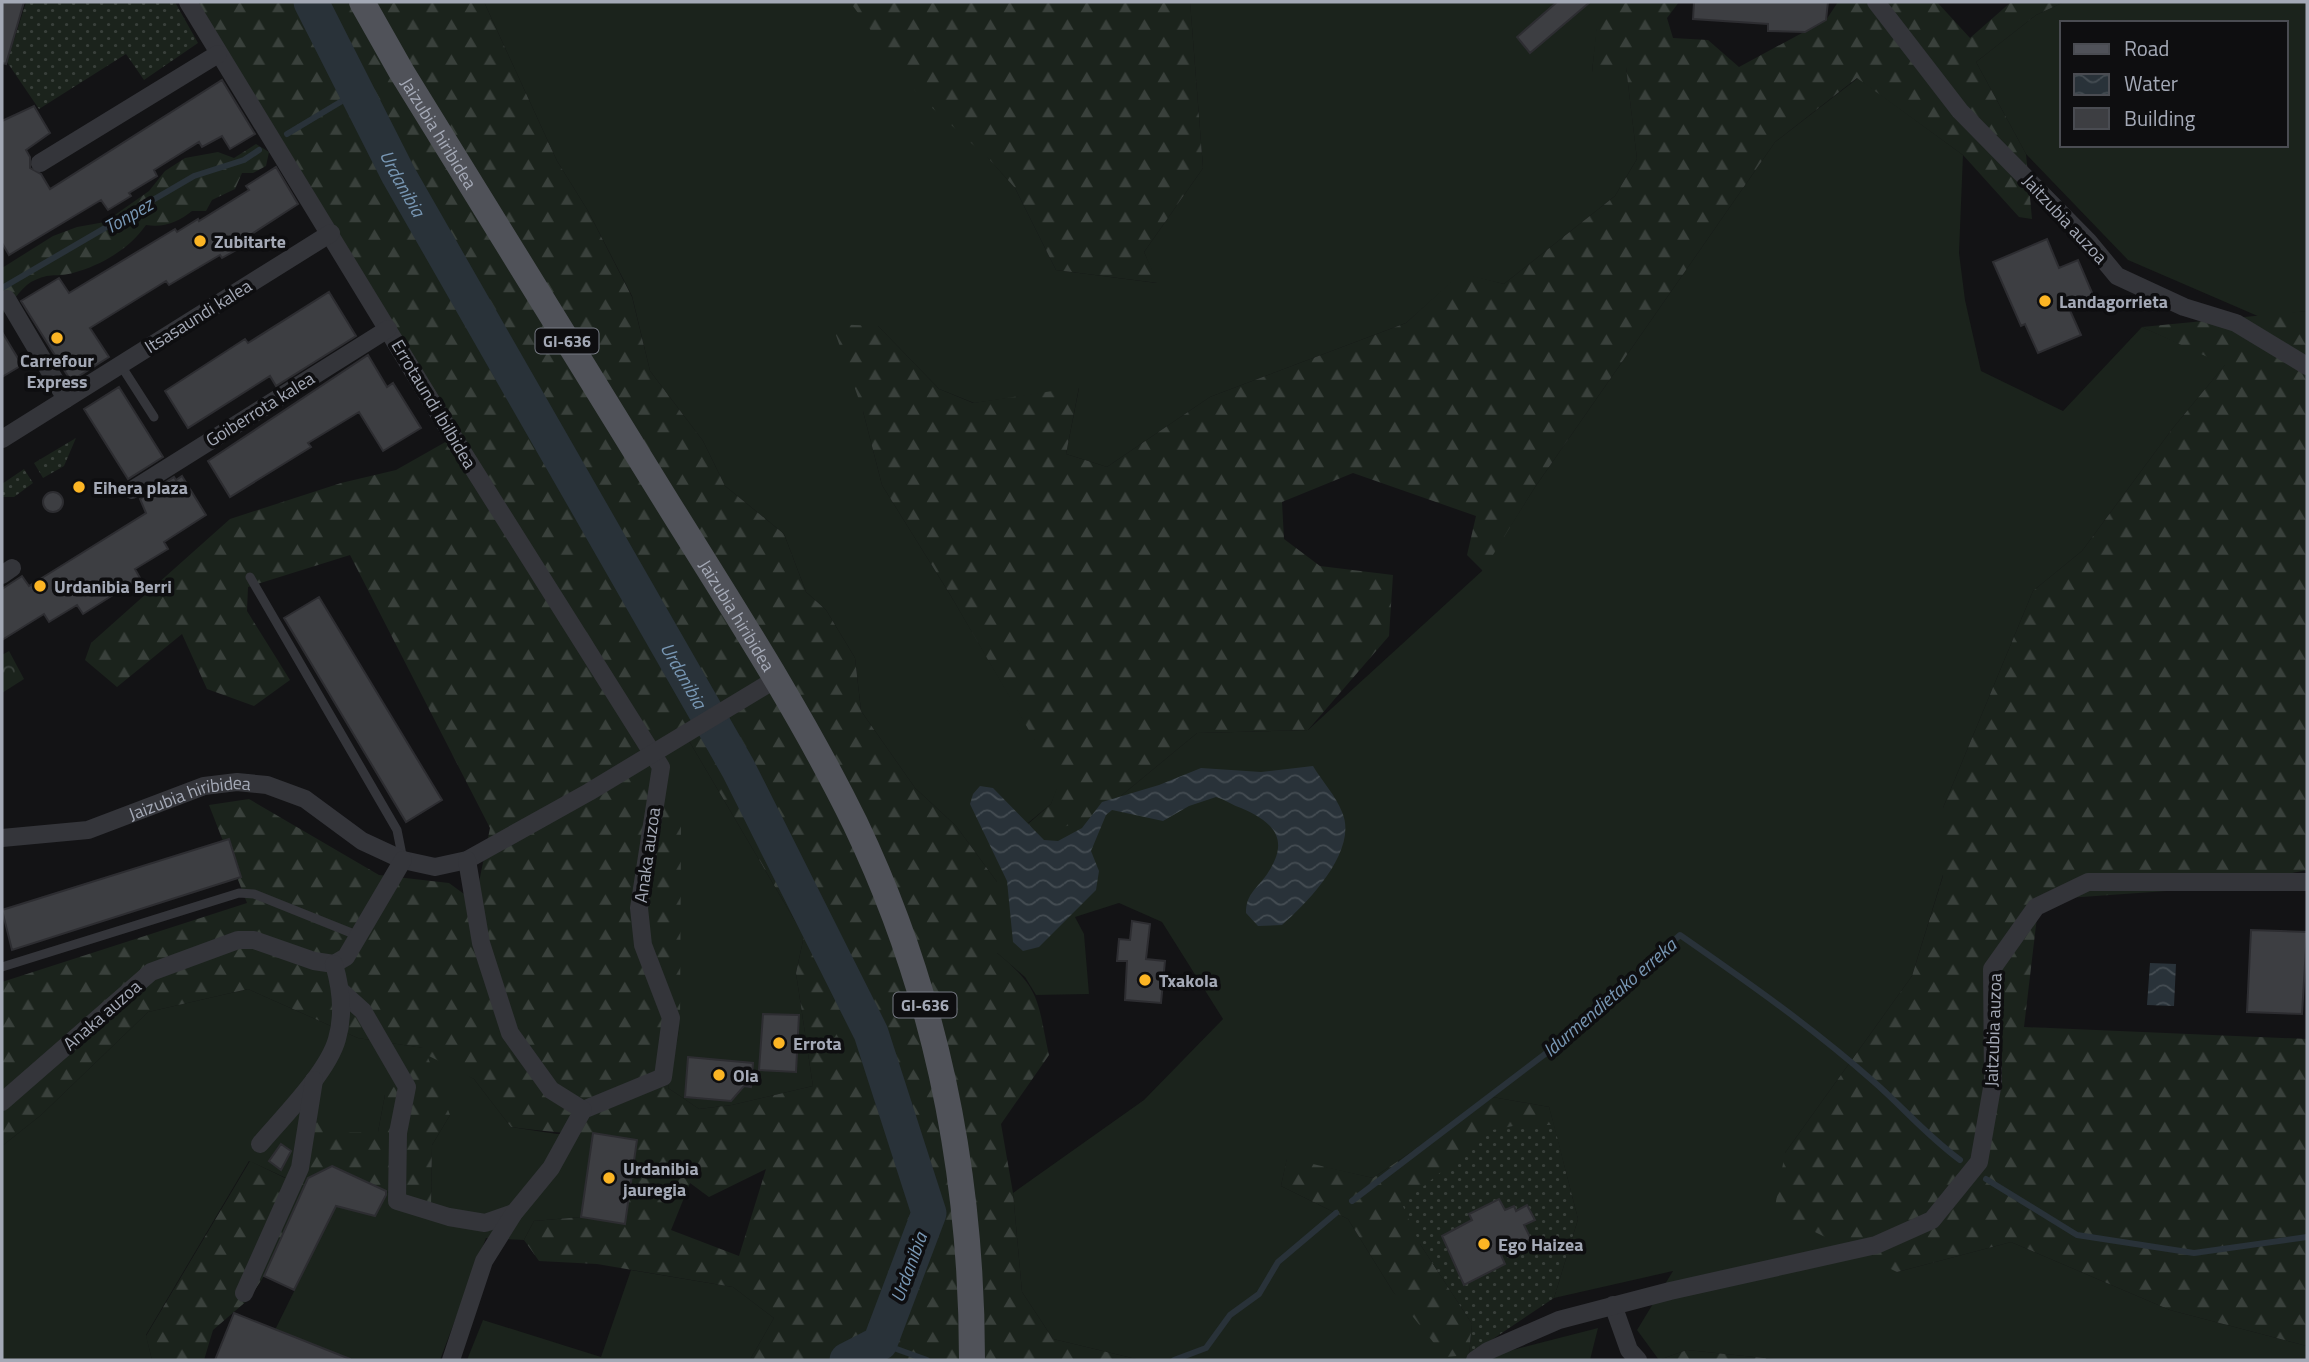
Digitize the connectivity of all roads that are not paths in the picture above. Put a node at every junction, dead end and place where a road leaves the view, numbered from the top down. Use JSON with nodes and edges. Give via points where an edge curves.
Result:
{"nodes":[{"id":1,"x":188,"y":2,"type":"edge"},
{"id":2,"x":362,"y":2,"type":"edge"},
{"id":3,"x":1876,"y":2,"type":"edge"},
{"id":4,"x":218,"y":54,"type":"junction"},
{"id":5,"x":40,"y":163,"type":"dead end"},
{"id":6,"x":331,"y":233,"type":"junction"},
{"id":7,"x":7,"y":299,"type":"dead end"},
{"id":8,"x":388,"y":329,"type":"junction"},
{"id":9,"x":120,"y":364,"type":"junction"},
{"id":10,"x":2307,"y":366,"type":"edge"},
{"id":11,"x":66,"y":399,"type":"junction"},
{"id":12,"x":153,"y":417,"type":"dead end"},
{"id":13,"x":2,"y":439,"type":"edge"},
{"id":14,"x":132,"y":491,"type":"dead end"},
{"id":15,"x":250,"y":577,"type":"dead end"},
{"id":16,"x":776,"y":679,"type":"junction"},
{"id":17,"x":652,"y":753,"type":"junction"},
{"id":18,"x":2,"y":838,"type":"edge"},
{"id":19,"x":403,"y":860,"type":"junction"},
{"id":20,"x":467,"y":860,"type":"junction"},
{"id":21,"x":2307,"y":882,"type":"edge"},
{"id":22,"x":359,"y":936,"type":"junction"},
{"id":23,"x":334,"y":964,"type":"junction"},
{"id":24,"x":2,"y":967,"type":"edge"},
{"id":25,"x":342,"y":992,"type":"junction"},
{"id":26,"x":314,"y":1080,"type":"junction"},
{"id":27,"x":2,"y":1102,"type":"edge"},
{"id":28,"x":583,"y":1110,"type":"junction"},
{"id":29,"x":260,"y":1144,"type":"dead end"},
{"id":30,"x":514,"y":1213,"type":"junction"},
{"id":31,"x":244,"y":1293,"type":"dead end"},
{"id":32,"x":1613,"y":1305,"type":"junction"},
{"id":33,"x":451,"y":1360,"type":"edge"},
{"id":34,"x":972,"y":1360,"type":"edge"},
{"id":35,"x":1475,"y":1360,"type":"edge"},
{"id":36,"x":1638,"y":1360,"type":"edge"}],
"edges":[{"from":1,"to":4,"type":"street","name":"Errotaundi Ibilbidea"},
{"from":2,"to":16,"type":"main road","name":"Jaizubia hiribidea","number":"GI-636"},
{"from":3,"to":10,"type":"street","name":"Jaitzubia auzoa","via":[[1960,111],[2118,276],[2184,307],[2236,323]]},
{"from":4,"to":5,"type":"street"},
{"from":4,"to":6,"type":"street","name":"Errotaundi Ibilbidea"},
{"from":6,"to":8,"type":"street","name":"Errotaundi Ibilbidea"},
{"from":6,"to":9,"type":"street","name":"Itsasaundi kalea"},
{"from":7,"to":11,"type":"street"},
{"from":8,"to":14,"type":"street","name":"Goiberrota kalea"},
{"from":8,"to":17,"type":"street","name":"Errotaundi Ibilbidea"},
{"from":9,"to":11,"type":"street","name":"Itsasaundi kalea"},
{"from":9,"to":12,"type":"lane"},
{"from":11,"to":13,"type":"street"},
{"from":15,"to":19,"type":"lane","via":[[397,830]]},
{"from":16,"to":17,"type":"street","name":"Jaizubia hiribidea"},
{"from":16,"to":34,"type":"main road","number":"GI-636","via":[[854,822],[885,892],[924,1002],[963,1185]]},
{"from":17,"to":20,"type":"street","name":"Jaizubia hiribidea"},
{"from":17,"to":28,"type":"street","name":"Anaka auzoa","via":[[661,767],[639,908],[643,946],[671,1018],[663,1077]]},
{"from":18,"to":19,"type":"street","name":"Jaizubia hiribidea","via":[[88,830],[204,786],[237,782],[267,785],[304,799],[362,841]]},
{"from":19,"to":20,"type":"street","name":"Jaizubia hiribidea","via":[[435,867]]},
{"from":19,"to":22,"type":"street"},
{"from":20,"to":28,"type":"street","via":[[481,943],[510,1033],[551,1090]]},
{"from":21,"to":32,"type":"street","name":"Jaitzubia auzoa","via":[[2088,882],[2036,907],[1992,969],[1993,1082],[1979,1162],[1932,1220],[1876,1245]]},
{"from":22,"to":23,"type":"street","via":[[346,957]]},
{"from":22,"to":24,"type":"lane","via":[[254,894],[239,893]]},
{"from":23,"to":25,"type":"street"},
{"from":23,"to":27,"type":"street","name":"Anaka auzoa","via":[[254,940],[238,940],[151,972]]},
{"from":25,"to":26,"type":"street","via":[[337,1040]]},
{"from":25,"to":30,"type":"street","via":[[363,1011],[407,1087],[398,1133],[397,1201],[485,1223]]},
{"from":26,"to":29,"type":"street"},
{"from":26,"to":31,"type":"street","via":[[300,1168]]},
{"from":28,"to":30,"type":"street","via":[[551,1168]]},
{"from":30,"to":33,"type":"street","via":[[484,1261]]},
{"from":32,"to":35,"type":"street","name":"Jaitzubia auzoa","via":[[1559,1320]]},
{"from":32,"to":36,"type":"street","via":[[1629,1350]]}]}
